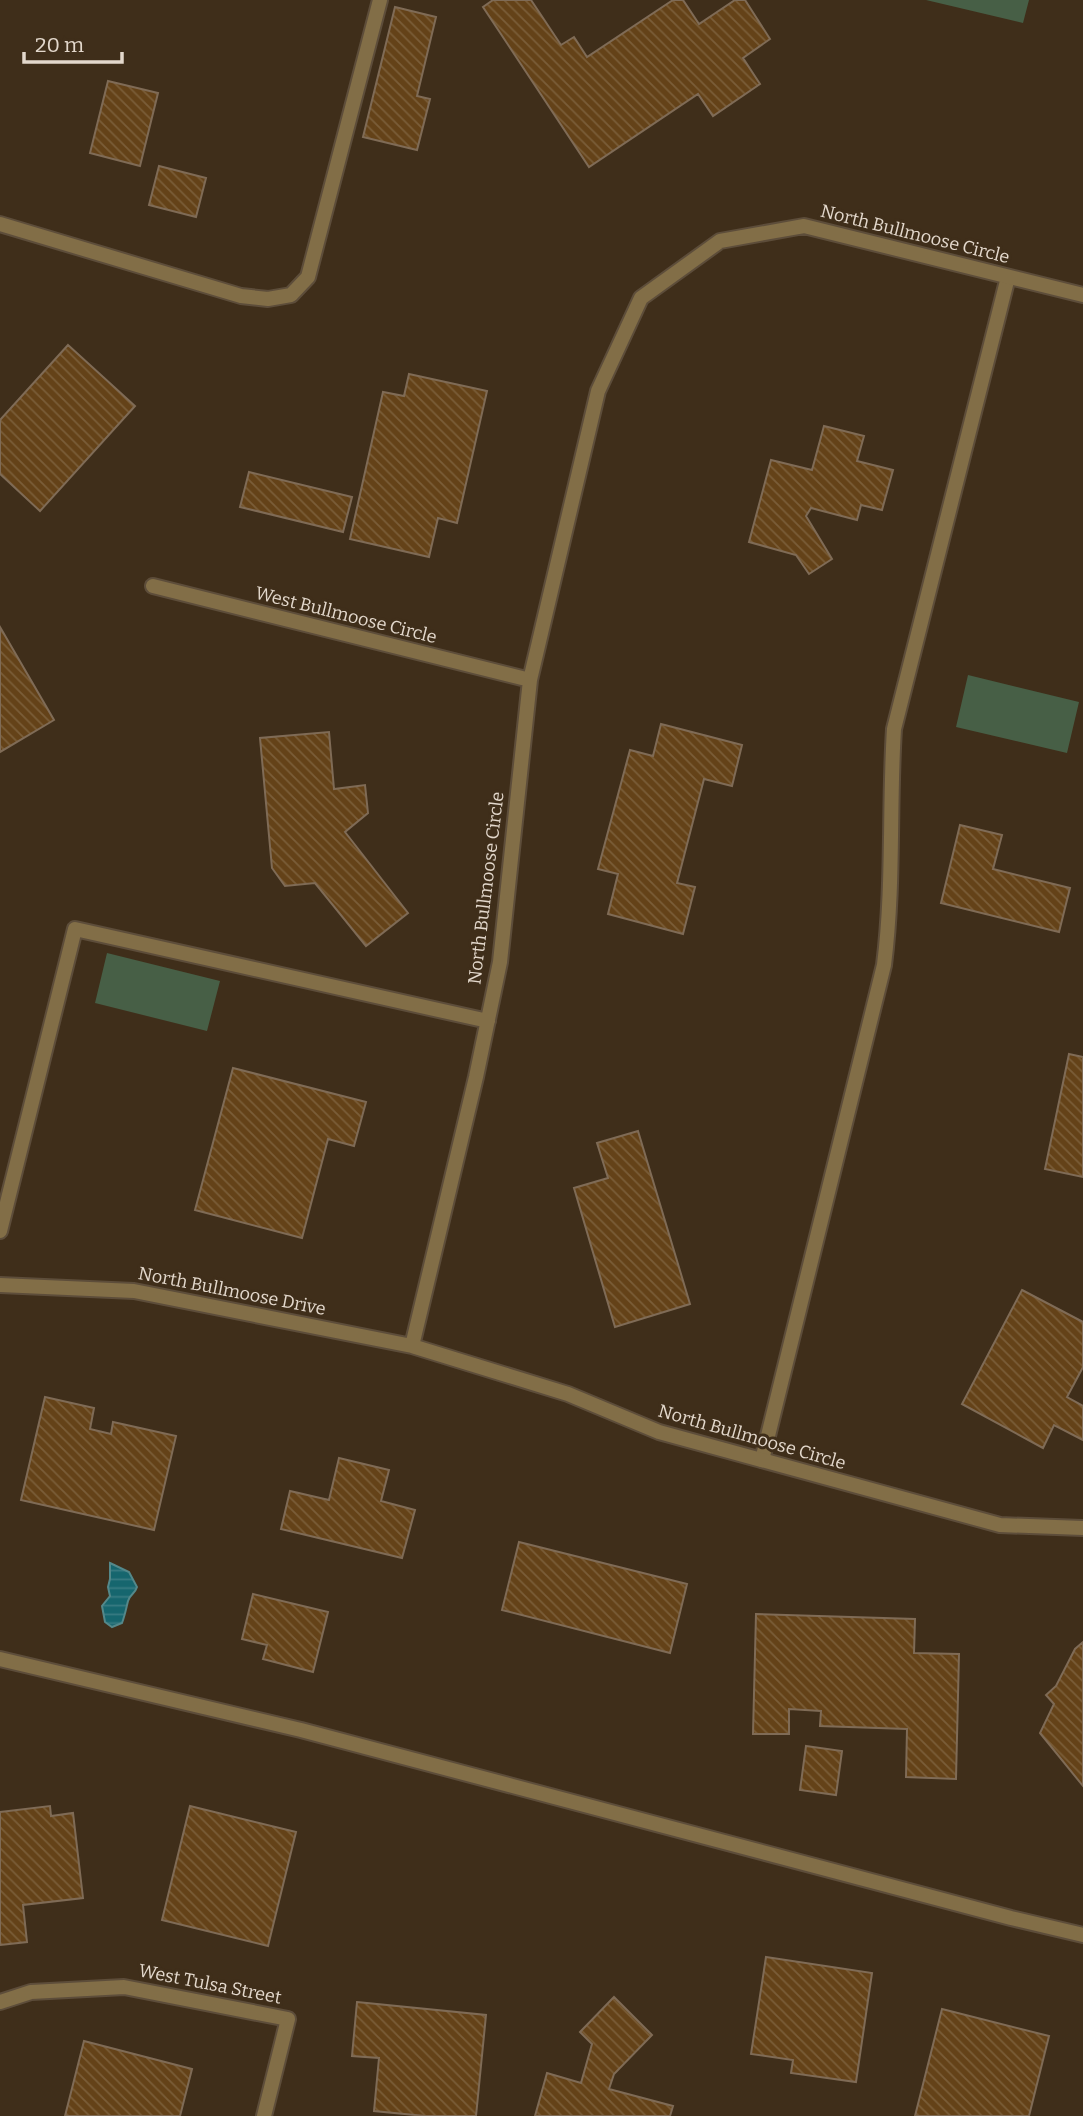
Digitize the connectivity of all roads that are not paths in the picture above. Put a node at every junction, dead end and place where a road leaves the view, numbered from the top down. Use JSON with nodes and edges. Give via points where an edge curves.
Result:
{"nodes":[{"id":1,"x":380,"y":0,"type":"edge"},
{"id":2,"x":0,"y":224,"type":"edge"},
{"id":3,"x":1008,"y":276,"type":"junction"},
{"id":4,"x":1083,"y":295,"type":"edge"},
{"id":5,"x":153,"y":586,"type":"dead end"},
{"id":6,"x":530,"y":680,"type":"junction"},
{"id":7,"x":488,"y":1021,"type":"junction"},
{"id":8,"x":0,"y":1231,"type":"edge"},
{"id":9,"x":0,"y":1285,"type":"edge"},
{"id":10,"x":412,"y":1346,"type":"junction"},
{"id":11,"x":762,"y":1460,"type":"junction"},
{"id":12,"x":1083,"y":1528,"type":"edge"},
{"id":13,"x":0,"y":1659,"type":"edge"},
{"id":14,"x":1083,"y":1935,"type":"edge"},
{"id":15,"x":0,"y":2002,"type":"edge"},
{"id":16,"x":264,"y":2116,"type":"edge"}],
"edges":[{"from":1,"to":2,"type":"street","via":[[308,277],[291,295],[268,299],[242,296]]},
{"from":3,"to":4,"type":"street","name":"North Bullmoose Circle"},
{"from":3,"to":6,"type":"street","name":"North Bullmoose Circle","via":[[804,226],[720,241],[641,298],[598,391]]},
{"from":3,"to":11,"type":"street","via":[[894,729],[890,916],[884,965]]},
{"from":5,"to":6,"type":"street","name":"West Bullmoose Circle"},
{"from":6,"to":7,"type":"street","name":"North Bullmoose Circle","via":[[500,962]]},
{"from":7,"to":8,"type":"street","via":[[75,929]]},
{"from":7,"to":10,"type":"street","name":"North Bullmoose Circle"},
{"from":9,"to":10,"type":"street","name":"North Bullmoose Drive","via":[[134,1291]]},
{"from":10,"to":11,"type":"street","name":"North Bullmoose Circle","via":[[568,1394],[659,1432]]},
{"from":11,"to":12,"type":"street","name":"North Bullmoose Circle","via":[[1000,1525]]},
{"from":13,"to":14,"type":"street","via":[[302,1730]]},
{"from":15,"to":16,"type":"street","name":"West Tulsa Street","via":[[31,1992],[124,1987],[288,2019]]}]}
